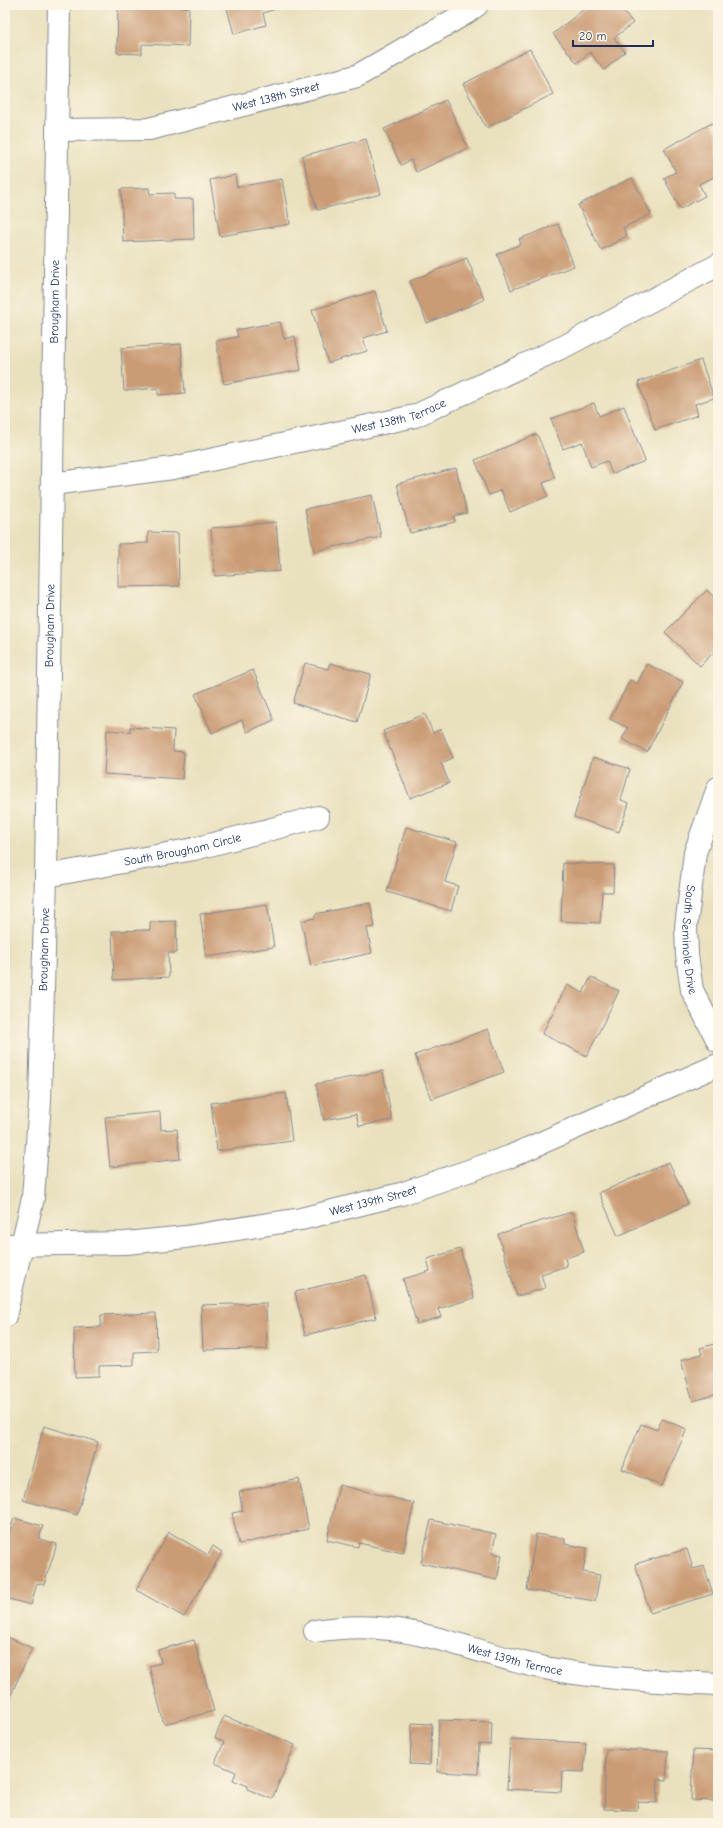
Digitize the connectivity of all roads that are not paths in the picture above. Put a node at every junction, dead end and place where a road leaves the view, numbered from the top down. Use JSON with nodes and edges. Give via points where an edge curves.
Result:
{"nodes":[{"id":1,"x":59,"y":5,"type":"edge"},
{"id":2,"x":477,"y":5,"type":"edge"},
{"id":3,"x":57,"y":130,"type":"junction"},
{"id":4,"x":718,"y":265,"type":"edge"},
{"id":5,"x":52,"y":484,"type":"junction"},
{"id":6,"x":718,"y":788,"type":"edge"},
{"id":7,"x":318,"y":817,"type":"dead end"},
{"id":8,"x":46,"y":876,"type":"junction"},
{"id":9,"x":718,"y":1041,"type":"edge"},
{"id":10,"x":718,"y":1065,"type":"edge"},
{"id":11,"x":14,"y":1245,"type":"edge"},
{"id":12,"x":5,"y":1316,"type":"edge"},
{"id":13,"x":315,"y":1631,"type":"dead end"},
{"id":14,"x":718,"y":1684,"type":"edge"}],
"edges":[{"from":1,"to":3,"type":"street","name":"Brougham Drive"},
{"from":2,"to":3,"type":"street","name":"West 138th Street","via":[[357,76],[149,129]]},
{"from":3,"to":5,"type":"street","name":"Brougham Drive"},
{"from":4,"to":5,"type":"street","name":"West 138th Terrace","via":[[566,345],[415,416],[173,468]]},
{"from":5,"to":8,"type":"street","name":"Brougham Drive"},
{"from":6,"to":9,"type":"street","name":"South Seminole Drive","via":[[695,852],[686,927],[692,990]]},
{"from":7,"to":8,"type":"street","name":"South Brougham Circle","via":[[194,849]]},
{"from":8,"to":11,"type":"street","name":"Brougham Drive","via":[[40,1102],[33,1198]]},
{"from":10,"to":11,"type":"street","name":"West 139th Street","via":[[523,1151],[401,1194],[301,1219],[186,1237],[126,1243]]},
{"from":11,"to":12,"type":"street","name":"Brougham Drive"},
{"from":13,"to":14,"type":"street","name":"West 139th Terrace","via":[[347,1627],[391,1629],[532,1665],[582,1674]]}]}
